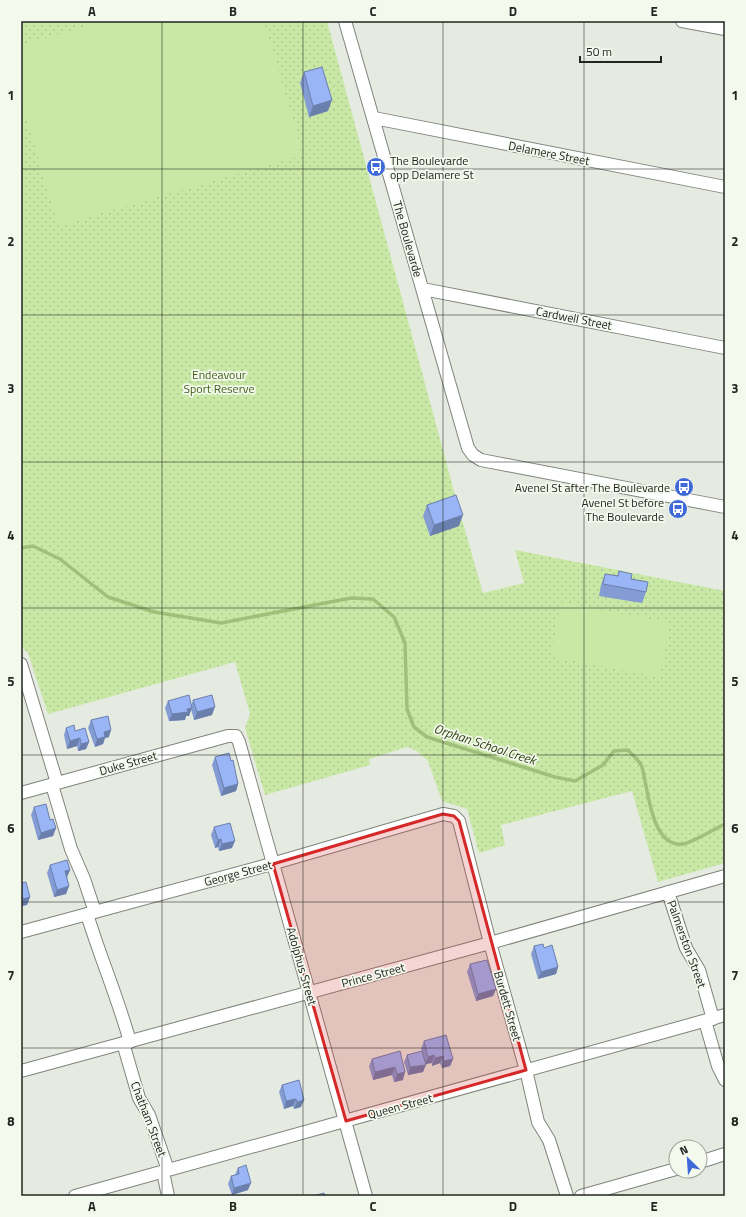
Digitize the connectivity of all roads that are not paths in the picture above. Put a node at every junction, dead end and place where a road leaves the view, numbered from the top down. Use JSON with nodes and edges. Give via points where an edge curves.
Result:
{"nodes":[{"id":1,"x":345,"y":21,"type":"edge"},
{"id":2,"x":682,"y":21,"type":"edge"},
{"id":3,"x":725,"y":29,"type":"edge"},
{"id":4,"x":374,"y":118,"type":"junction"},
{"id":5,"x":725,"y":187,"type":"edge"},
{"id":6,"x":422,"y":289,"type":"junction"},
{"id":7,"x":725,"y":348,"type":"edge"},
{"id":8,"x":725,"y":507,"type":"edge"},
{"id":9,"x":21,"y":664,"type":"edge"},
{"id":10,"x":236,"y":736,"type":"joint"},
{"id":11,"x":54,"y":784,"type":"junction"},
{"id":12,"x":21,"y":793,"type":"edge"},
{"id":13,"x":454,"y":816,"type":"joint"},
{"id":14,"x":272,"y":864,"type":"junction"},
{"id":15,"x":725,"y":876,"type":"edge"},
{"id":16,"x":668,"y":892,"type":"junction"},
{"id":17,"x":91,"y":913,"type":"junction"},
{"id":18,"x":21,"y":932,"type":"edge"},
{"id":19,"x":490,"y":943,"type":"junction"},
{"id":20,"x":309,"y":992,"type":"junction"},
{"id":21,"x":725,"y":1016,"type":"edge"},
{"id":22,"x":709,"y":1020,"type":"junction"},
{"id":23,"x":127,"y":1043,"type":"junction"},
{"id":24,"x":526,"y":1070,"type":"junction"},
{"id":25,"x":21,"y":1071,"type":"edge"},
{"id":26,"x":725,"y":1080,"type":"edge"},
{"id":27,"x":346,"y":1121,"type":"junction"},
{"id":28,"x":725,"y":1154,"type":"edge"},
{"id":29,"x":708,"y":1159,"type":"edge"},
{"id":30,"x":165,"y":1171,"type":"junction"},
{"id":31,"x":668,"y":1171,"type":"edge"},
{"id":32,"x":75,"y":1196,"type":"edge"},
{"id":33,"x":168,"y":1196,"type":"edge"},
{"id":34,"x":366,"y":1196,"type":"edge"},
{"id":35,"x":567,"y":1196,"type":"edge"},
{"id":36,"x":581,"y":1196,"type":"edge"}],
"edges":[{"from":1,"to":4,"type":"street","name":"The Boulevarde"},
{"from":2,"to":3,"type":"street"},
{"from":4,"to":5,"type":"street","name":"Delamere Street"},
{"from":4,"to":6,"type":"street","name":"The Boulevarde"},
{"from":6,"to":7,"type":"street","name":"Cardwell Street"},
{"from":6,"to":8,"type":"street","name":"The Boulevarde","via":[[468,448],[473,455],[484,460]]},
{"from":9,"to":11,"type":"street","name":"Chatham Street"},
{"from":10,"to":11,"type":"street","name":"Duke Street","via":[[228,736]]},
{"from":10,"to":14,"type":"street","name":"Adolphus Street"},
{"from":11,"to":12,"type":"street","name":"Duke Street"},
{"from":11,"to":17,"type":"street","name":"Chatham Street","via":[[71,849],[84,879]]},
{"from":13,"to":14,"type":"street","name":"George Street","via":[[443,814]]},
{"from":13,"to":19,"type":"street","name":"Burdett Street","via":[[459,821]]},
{"from":14,"to":17,"type":"street","name":"George Street"},
{"from":14,"to":20,"type":"street","name":"Adolphus Street"},
{"from":15,"to":16,"type":"street","name":"Prince Street"},
{"from":16,"to":19,"type":"street","name":"Prince Street"},
{"from":16,"to":22,"type":"street","name":"Palmerston Street","via":[[686,948],[699,970]]},
{"from":17,"to":18,"type":"street","name":"George Street"},
{"from":17,"to":23,"type":"street","name":"Chatham Street","via":[[97,949],[121,1010]]},
{"from":19,"to":20,"type":"street","name":"Prince Street"},
{"from":19,"to":24,"type":"street","name":"Burdett Street"},
{"from":20,"to":23,"type":"street","name":"Prince Street"},
{"from":20,"to":27,"type":"street","name":"Adolphus Street"},
{"from":21,"to":22,"type":"street","name":"Queen Street"},
{"from":22,"to":24,"type":"street","name":"Queen Street"},
{"from":22,"to":26,"type":"street","name":"Palmerston Street","via":[[718,1066]]},
{"from":23,"to":25,"type":"street","name":"Prince Street"},
{"from":23,"to":30,"type":"street","name":"Chatham Street","via":[[139,1098],[149,1115]]},
{"from":24,"to":27,"type":"street","name":"Queen Street"},
{"from":24,"to":35,"type":"street","name":"Burdett Street","via":[[538,1122],[549,1140]]},
{"from":27,"to":30,"type":"street","name":"Queen Street"},
{"from":27,"to":34,"type":"street","name":"Adolphus Street"},
{"from":28,"to":29,"type":"street"},
{"from":30,"to":32,"type":"street","name":"Queen Street"},
{"from":30,"to":33,"type":"street","name":"Chatham Street"},
{"from":31,"to":36,"type":"street"}]}
